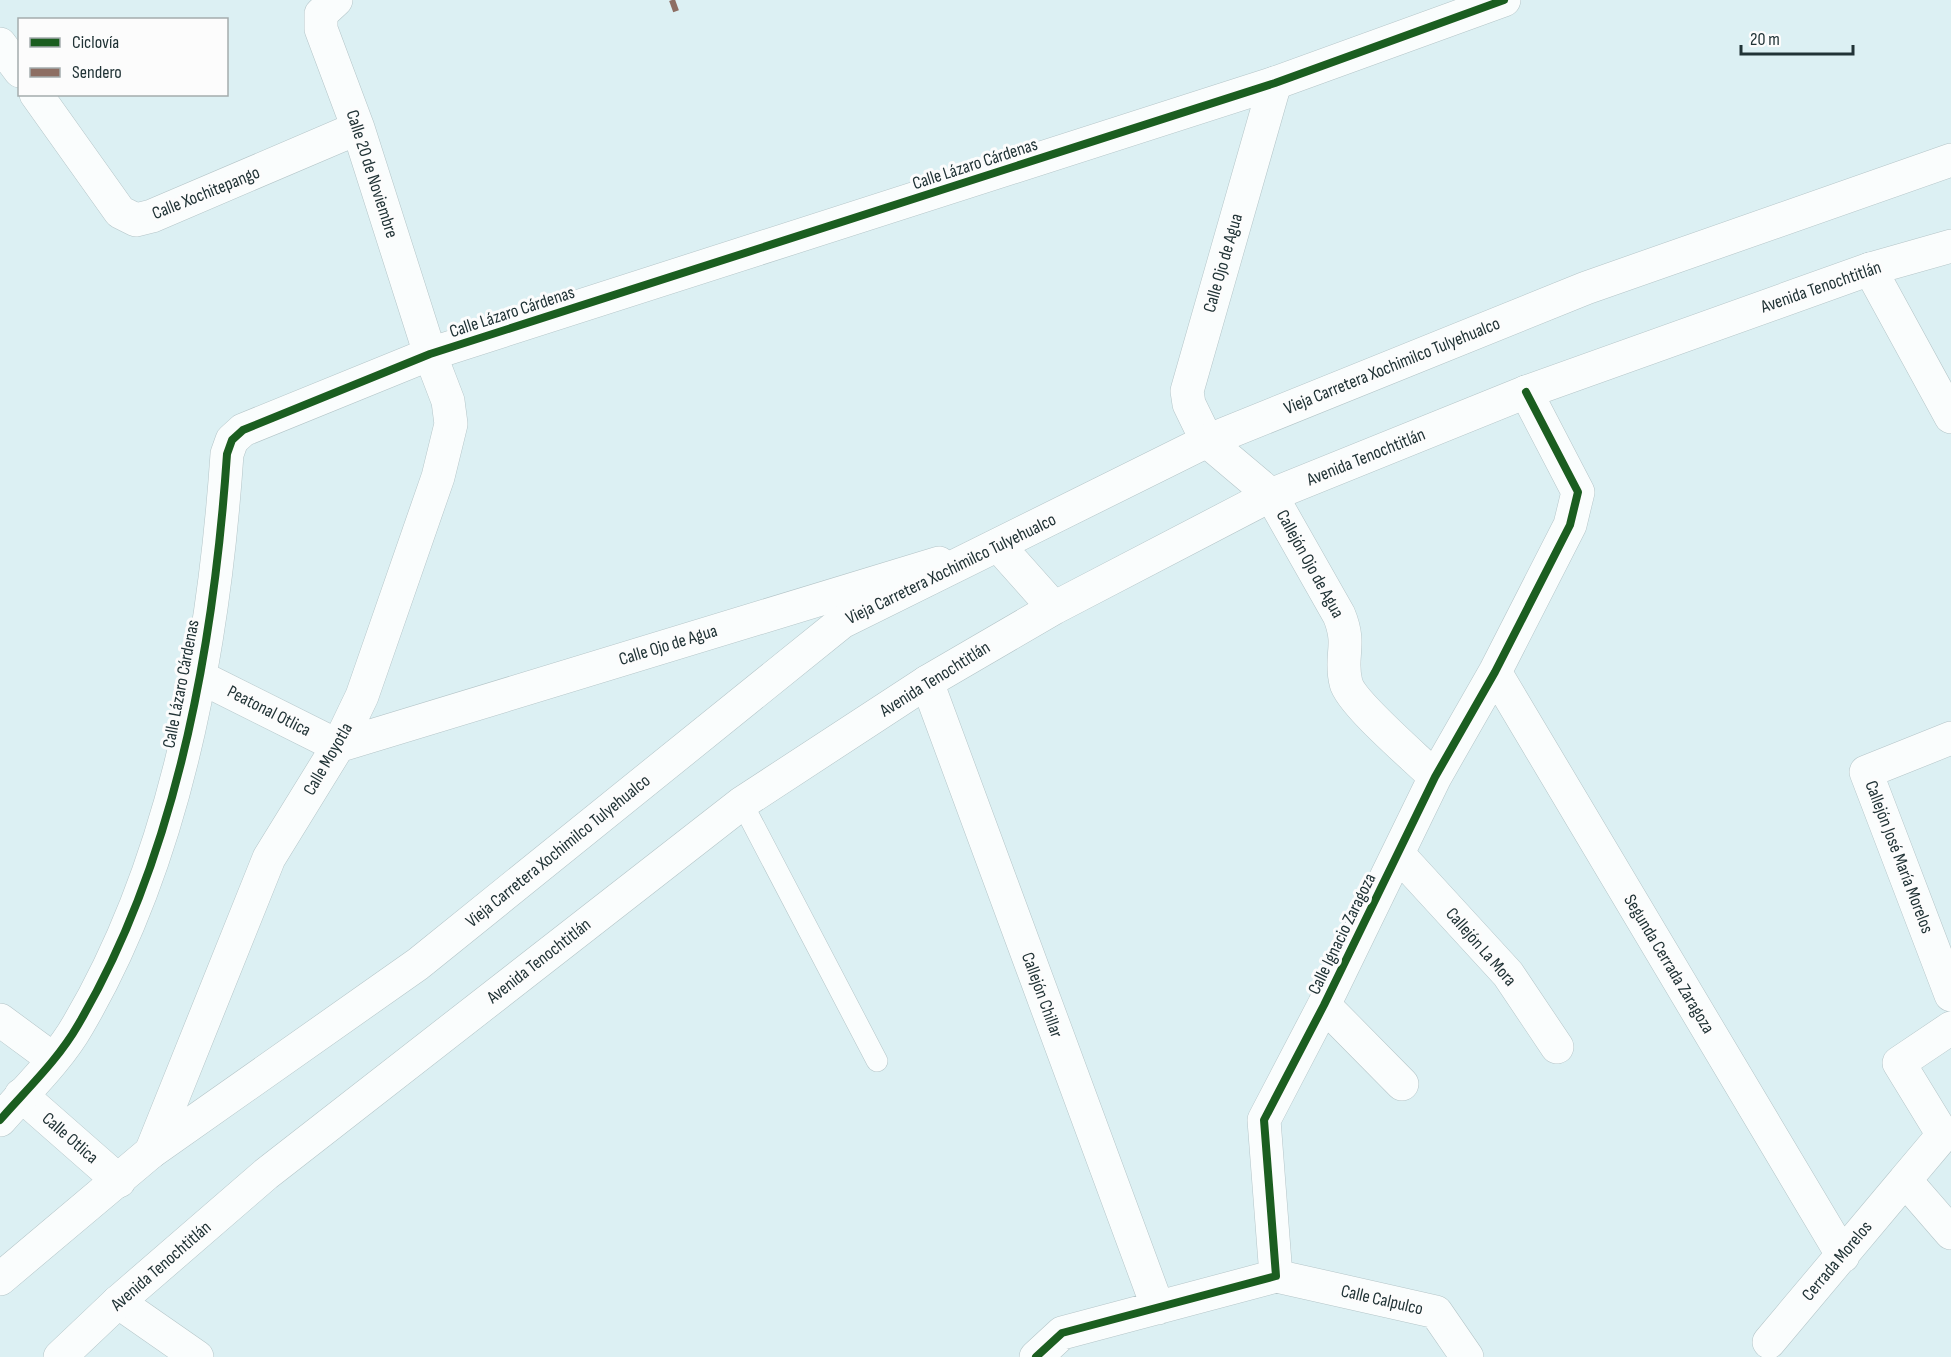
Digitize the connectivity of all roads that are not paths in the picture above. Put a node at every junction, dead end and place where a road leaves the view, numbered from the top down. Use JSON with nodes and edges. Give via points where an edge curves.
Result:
{"nodes":[{"id":1,"x":336,"y":0,"type":"edge"},
{"id":2,"x":1503,"y":0,"type":"edge"},
{"id":3,"x":0,"y":44,"type":"edge"},
{"id":4,"x":18,"y":68,"type":"edge"},
{"id":5,"x":1275,"y":83,"type":"junction"},
{"id":6,"x":37,"y":96,"type":"edge"},
{"id":7,"x":358,"y":128,"type":"junction"},
{"id":8,"x":1951,"y":160,"type":"edge"},
{"id":9,"x":1951,"y":246,"type":"edge"},
{"id":10,"x":1870,"y":269,"type":"junction"},
{"id":11,"x":430,"y":354,"type":"junction"},
{"id":12,"x":1526,"y":392,"type":"junction"},
{"id":13,"x":1951,"y":417,"type":"edge"},
{"id":14,"x":1206,"y":441,"type":"junction"},
{"id":15,"x":1271,"y":495,"type":"junction"},
{"id":16,"x":999,"y":545,"type":"junction"},
{"id":17,"x":1054,"y":608,"type":"junction"},
{"id":18,"x":1495,"y":672,"type":"junction"},
{"id":19,"x":200,"y":677,"type":"junction"},
{"id":20,"x":927,"y":682,"type":"junction"},
{"id":21,"x":1951,"y":738,"type":"edge"},
{"id":22,"x":338,"y":746,"type":"junction"},
{"id":23,"x":1435,"y":777,"type":"junction"},
{"id":24,"x":742,"y":803,"type":"junction"},
{"id":25,"x":1398,"y":854,"type":"junction"},
{"id":26,"x":1951,"y":995,"type":"edge"},
{"id":27,"x":1324,"y":1005,"type":"junction"},
{"id":28,"x":0,"y":1020,"type":"edge"},
{"id":29,"x":1951,"y":1028,"type":"edge"},
{"id":30,"x":1557,"y":1047,"type":"dead end"},
{"id":31,"x":53,"y":1059,"type":"junction"},
{"id":32,"x":877,"y":1061,"type":"dead end"},
{"id":33,"x":1402,"y":1084,"type":"dead end"},
{"id":34,"x":21,"y":1095,"type":"junction"},
{"id":35,"x":0,"y":1119,"type":"edge"},
{"id":36,"x":151,"y":1152,"type":"junction"},
{"id":37,"x":1905,"y":1180,"type":"junction"},
{"id":38,"x":119,"y":1181,"type":"junction"},
{"id":39,"x":1951,"y":1233,"type":"edge"},
{"id":40,"x":1843,"y":1256,"type":"junction"},
{"id":41,"x":1276,"y":1276,"type":"junction"},
{"id":42,"x":0,"y":1279,"type":"edge"},
{"id":43,"x":118,"y":1302,"type":"junction"},
{"id":44,"x":1158,"y":1308,"type":"junction"},
{"id":45,"x":1769,"y":1342,"type":"dead end"},
{"id":46,"x":60,"y":1357,"type":"edge"},
{"id":47,"x":197,"y":1357,"type":"edge"},
{"id":48,"x":1035,"y":1357,"type":"edge"},
{"id":49,"x":1467,"y":1357,"type":"edge"}],
"edges":[{"from":1,"to":7,"type":"street","name":"Calle 20 de Noviembre","via":[[321,14],[321,29]]},
{"from":2,"to":5,"type":"street","name":"Calle Lázaro Cárdenas"},
{"from":3,"to":4,"type":"street"},
{"from":5,"to":11,"type":"street","name":"Calle Lázaro Cárdenas"},
{"from":5,"to":14,"type":"street","name":"Calle Ojo de Agua","via":[[1187,391]]},
{"from":6,"to":7,"type":"street","name":"Calle Xochitepango","via":[[120,212],[136,220]]},
{"from":7,"to":11,"type":"street","name":"Calle 20 de Noviembre"},
{"from":8,"to":14,"type":"street","name":"Vieja Carretera Xochimilco Tulyehualco","via":[[1586,288]]},
{"from":9,"to":10,"type":"street","name":"Avenida Tenochtitlán"},
{"from":10,"to":12,"type":"street","name":"Avenida Tenochtitlán"},
{"from":10,"to":13,"type":"street"},
{"from":11,"to":19,"type":"street","name":"Calle Lázaro Cárdenas","via":[[243,430],[232,440],[227,454],[220,550]]},
{"from":11,"to":22,"type":"street","name":"Calle Moyotla","via":[[448,400],[451,424],[438,477],[362,696]]},
{"from":12,"to":15,"type":"street","name":"Avenida Tenochtitlán"},
{"from":12,"to":18,"type":"street","name":"Calle Ignacio Zaragoza","via":[[1578,492],[1570,525]]},
{"from":14,"to":15,"type":"street"},
{"from":14,"to":16,"type":"street","name":"Vieja Carretera Xochimilco Tulyehualco"},
{"from":15,"to":17,"type":"street","name":"Avenida Tenochtitlán"},
{"from":15,"to":23,"type":"street","name":"Callejón Ojo de Agua","via":[[1346,631],[1344,669],[1351,695]]},
{"from":16,"to":17,"type":"street"},
{"from":16,"to":22,"type":"street","name":"Calle Ojo de Agua"},
{"from":16,"to":36,"type":"street","name":"Vieja Carretera Xochimilco Tulyehualco","via":[[842,622],[418,964]]},
{"from":17,"to":20,"type":"street","name":"Avenida Tenochtitlán"},
{"from":18,"to":23,"type":"street","name":"Calle Ignacio Zaragoza"},
{"from":18,"to":40,"type":"street","name":"Segunda Cerrada Zaragoza"},
{"from":19,"to":22,"type":"street","name":"Peatonal Otlica"},
{"from":19,"to":31,"type":"street","name":"Calle Lázaro Cárdenas","via":[[161,833],[118,949],[78,1027]]},
{"from":20,"to":24,"type":"street","name":"Avenida Tenochtitlán"},
{"from":20,"to":44,"type":"street","name":"Callejón Chillar"},
{"from":21,"to":26,"type":"street","name":"Callejón José María Morelos","via":[[1866,772]]},
{"from":22,"to":36,"type":"street","name":"Calle Moyotla","via":[[269,858]]},
{"from":23,"to":25,"type":"street","name":"Calle Ignacio Zaragoza"},
{"from":24,"to":32,"type":"lane"},
{"from":24,"to":43,"type":"street","name":"Avenida Tenochtitlán","via":[[266,1174]]},
{"from":25,"to":27,"type":"street","name":"Calle Ignacio Zaragoza"},
{"from":25,"to":30,"type":"street","name":"Callejón La Mora","via":[[1508,974]]},
{"from":27,"to":33,"type":"street"},
{"from":27,"to":41,"type":"street","name":"Calle Ignacio Zaragoza","via":[[1264,1120]]},
{"from":28,"to":31,"type":"street"},
{"from":29,"to":37,"type":"street","via":[[1899,1063],[1943,1135]]},
{"from":31,"to":34,"type":"street","name":"Calle Lázaro Cárdenas"},
{"from":34,"to":35,"type":"street","name":"Calle Lázaro Cárdenas"},
{"from":34,"to":38,"type":"street","name":"Calle Otlica"},
{"from":36,"to":38,"type":"street","name":"Vieja Carretera Xochimilco Tulyehualco"},
{"from":37,"to":39,"type":"street"},
{"from":37,"to":40,"type":"street","name":"Cerrada Morelos"},
{"from":38,"to":42,"type":"street","name":"Vieja Carretera Xochimilco Tulyehualco"},
{"from":40,"to":45,"type":"street","name":"Cerrada Morelos"},
{"from":41,"to":44,"type":"street"},
{"from":41,"to":49,"type":"street","name":"Calle Calpulco","via":[[1436,1312]]},
{"from":43,"to":46,"type":"street","name":"Avenida Tenochtitlán"},
{"from":43,"to":47,"type":"street"},
{"from":44,"to":48,"type":"street","via":[[1062,1333]]}]}
